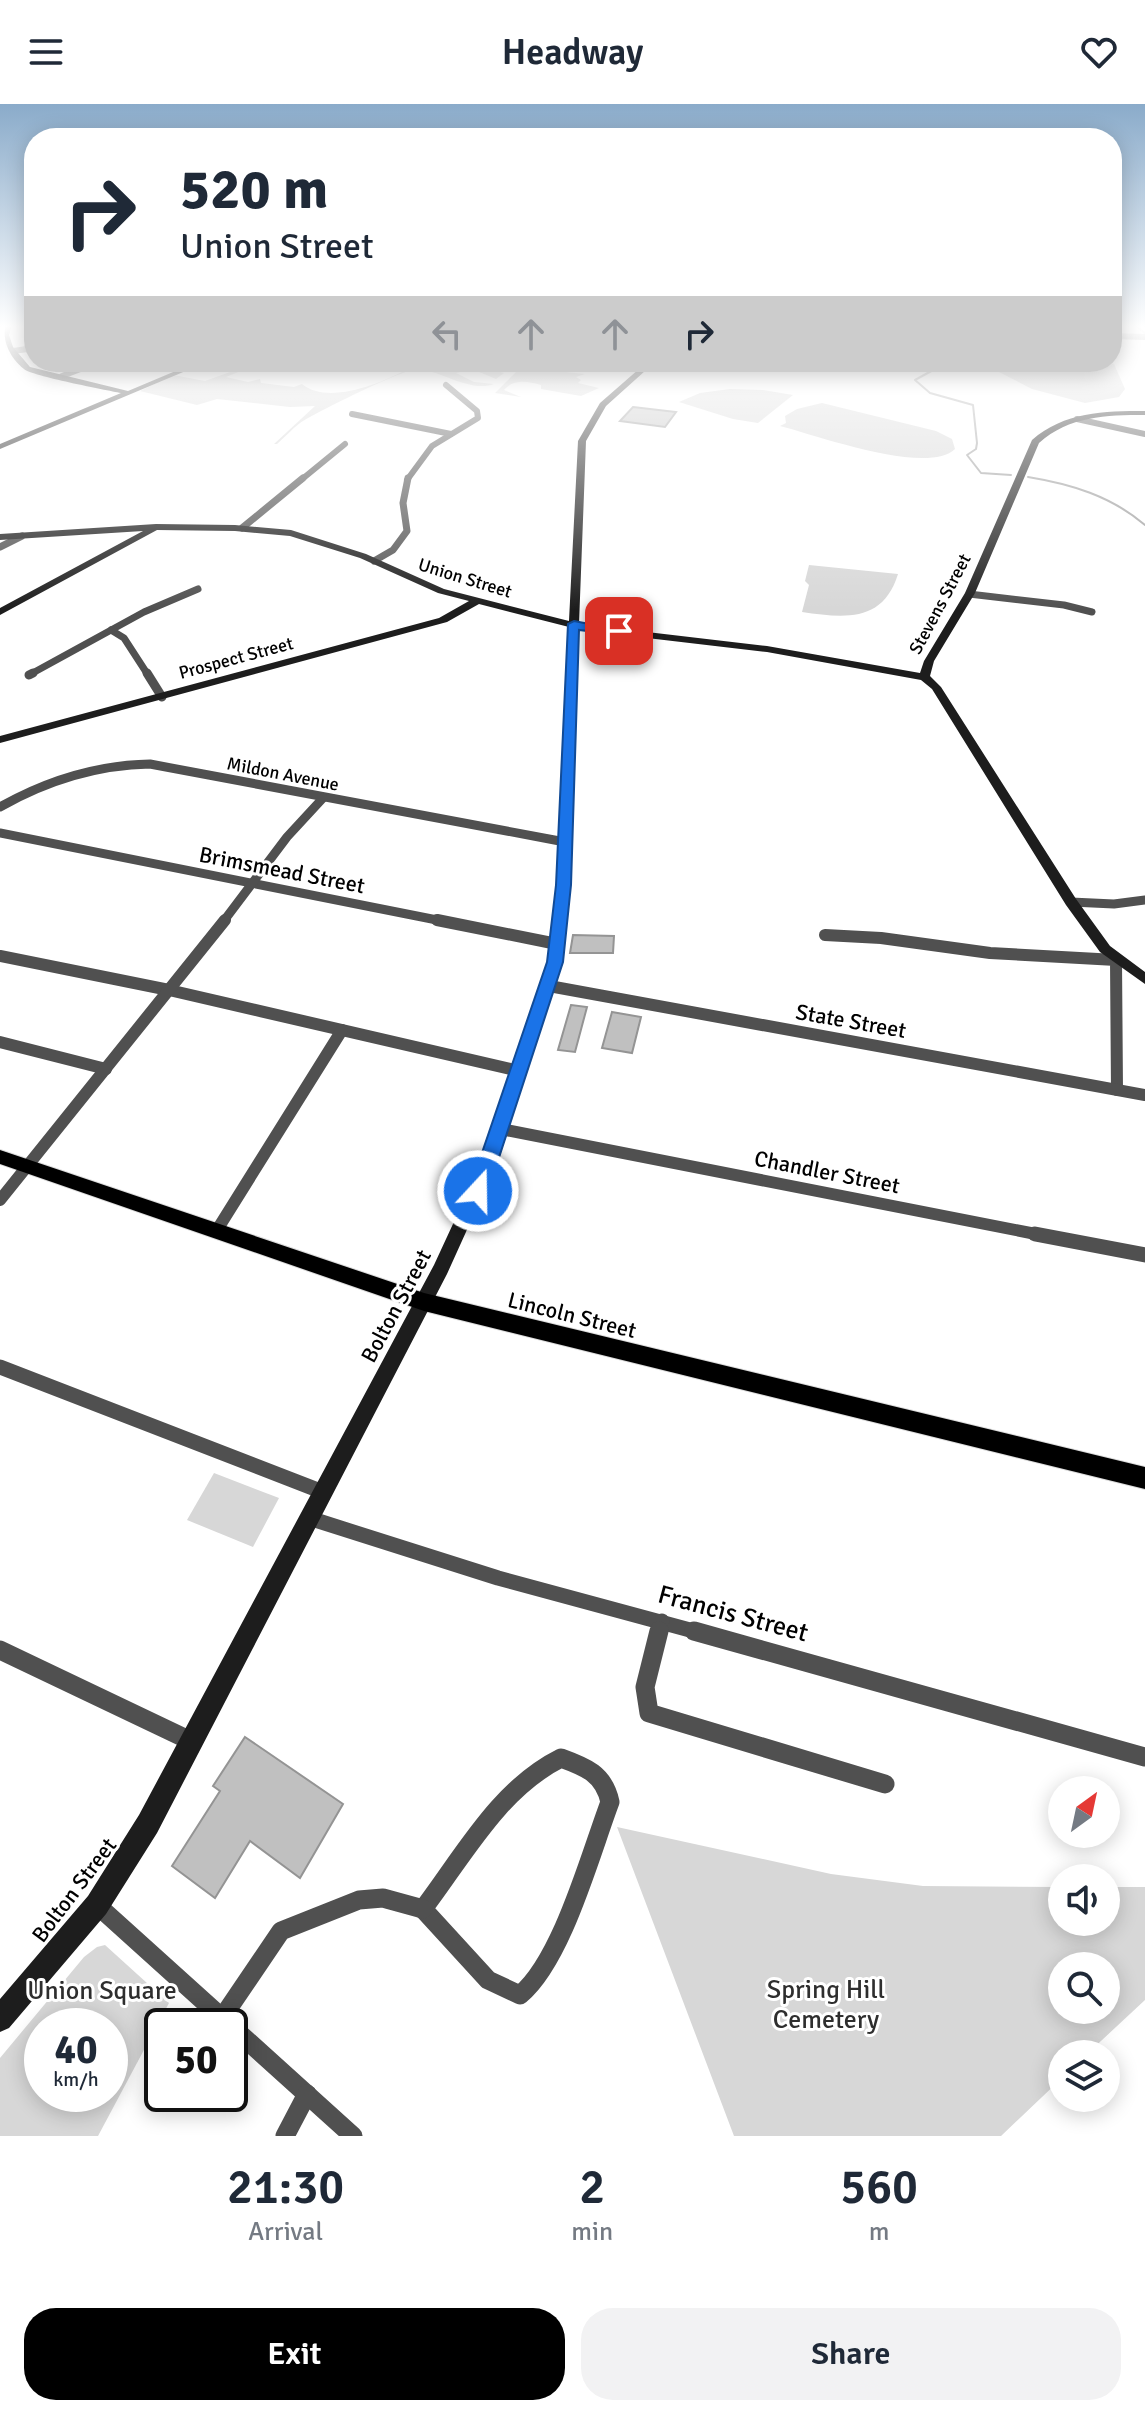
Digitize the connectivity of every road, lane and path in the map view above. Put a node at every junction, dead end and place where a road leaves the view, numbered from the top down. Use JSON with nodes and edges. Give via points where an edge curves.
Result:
{"nodes":[{"id":1,"x":62,"y":420,"type":"edge"},
{"id":2,"x":381,"y":420,"type":"edge"},
{"id":3,"x":476,"y":420,"type":"edge"},
{"id":4,"x":594,"y":420,"type":"edge"},
{"id":5,"x":1074,"y":420,"type":"edge"},
{"id":6,"x":1081,"y":420,"type":"edge"},
{"id":7,"x":451,"y":434,"type":"junction"},
{"id":8,"x":1145,"y":434,"type":"edge"},
{"id":9,"x":345,"y":444,"type":"dead end"},
{"id":10,"x":0,"y":447,"type":"edge"},
{"id":11,"x":156,"y":527,"type":"junction"},
{"id":12,"x":242,"y":528,"type":"junction"},
{"id":13,"x":22,"y":536,"type":"junction"},
{"id":14,"x":0,"y":537,"type":"edge"},
{"id":15,"x":0,"y":547,"type":"edge"},
{"id":16,"x":374,"y":561,"type":"junction"},
{"id":17,"x":198,"y":589,"type":"dead end"},
{"id":18,"x":969,"y":594,"type":"junction"},
{"id":19,"x":477,"y":601,"type":"junction"},
{"id":20,"x":0,"y":612,"type":"edge"},
{"id":21,"x":1092,"y":612,"type":"dead end"},
{"id":22,"x":574,"y":624,"type":"junction"},
{"id":23,"x":111,"y":630,"type":"junction"},
{"id":24,"x":29,"y":675,"type":"dead end"},
{"id":25,"x":924,"y":677,"type":"junction"},
{"id":26,"x":162,"y":697,"type":"junction"},
{"id":27,"x":0,"y":740,"type":"edge"},
{"id":28,"x":323,"y":798,"type":"junction"},
{"id":29,"x":0,"y":807,"type":"edge"},
{"id":30,"x":0,"y":833,"type":"edge"},
{"id":31,"x":565,"y":842,"type":"junction"},
{"id":32,"x":252,"y":884,"type":"junction"},
{"id":33,"x":1145,"y":900,"type":"edge"},
{"id":34,"x":1071,"y":902,"type":"junction"},
{"id":35,"x":825,"y":935,"type":"dead end"},
{"id":36,"x":557,"y":944,"type":"junction"},
{"id":37,"x":0,"y":956,"type":"edge"},
{"id":38,"x":1116,"y":960,"type":"junction"},
{"id":39,"x":1145,"y":979,"type":"edge"},
{"id":40,"x":549,"y":986,"type":"junction"},
{"id":41,"x":169,"y":990,"type":"junction"},
{"id":42,"x":342,"y":1030,"type":"junction"},
{"id":43,"x":0,"y":1042,"type":"edge"},
{"id":44,"x":106,"y":1069,"type":"junction"},
{"id":45,"x":519,"y":1071,"type":"junction"},
{"id":46,"x":1117,"y":1090,"type":"junction"},
{"id":47,"x":1145,"y":1095,"type":"edge"},
{"id":48,"x":501,"y":1129,"type":"junction"},
{"id":49,"x":0,"y":1157,"type":"edge"},
{"id":50,"x":27,"y":1166,"type":"junction"},
{"id":51,"x":0,"y":1200,"type":"edge"},
{"id":52,"x":217,"y":1230,"type":"junction"},
{"id":53,"x":1145,"y":1255,"type":"edge"},
{"id":54,"x":424,"y":1302,"type":"junction"},
{"id":55,"x":0,"y":1367,"type":"edge"},
{"id":56,"x":1145,"y":1478,"type":"edge"},
{"id":57,"x":323,"y":1492,"type":"junction"},
{"id":58,"x":309,"y":1518,"type":"junction"},
{"id":59,"x":662,"y":1621,"type":"junction"},
{"id":60,"x":1,"y":1652,"type":"edge"},
{"id":61,"x":193,"y":1742,"type":"junction"},
{"id":62,"x":1145,"y":1757,"type":"edge"},
{"id":63,"x":885,"y":1784,"type":"dead end"},
{"id":64,"x":97,"y":1905,"type":"junction"},
{"id":65,"x":423,"y":1909,"type":"junction"},
{"id":66,"x":211,"y":2008,"type":"edge"},
{"id":67,"x":229,"y":2008,"type":"edge"},
{"id":68,"x":0,"y":2019,"type":"edge"},
{"id":69,"x":248,"y":2041,"type":"edge"},
{"id":70,"x":307,"y":2094,"type":"junction"},
{"id":71,"x":285,"y":2136,"type":"edge"},
{"id":72,"x":353,"y":2136,"type":"edge"}],
"edges":[{"from":1,"to":10,"type":"street"},
{"from":2,"to":7,"type":"street"},
{"from":3,"to":7,"type":"street"},
{"from":4,"to":22,"type":"street","name":"Bolton Street","via":[[582,441]]},
{"from":5,"to":18,"type":"street","name":"Stevens Street","via":[[1051,427],[1031,447]]},
{"from":6,"to":8,"type":"street"},
{"from":7,"to":16,"type":"street","via":[[429,449],[406,482],[406,536]]},
{"from":9,"to":12,"type":"street"},
{"from":11,"to":12,"type":"street","name":"Union Street"},
{"from":11,"to":13,"type":"street","name":"Union Street"},
{"from":11,"to":20,"type":"street"},
{"from":12,"to":16,"type":"street","name":"Union Street","via":[[291,533]]},
{"from":13,"to":14,"type":"street","name":"Union Street"},
{"from":13,"to":15,"type":"street"},
{"from":16,"to":19,"type":"street","name":"Union Street","via":[[427,586]]},
{"from":17,"to":23,"type":"street"},
{"from":18,"to":21,"type":"street"},
{"from":18,"to":25,"type":"street","name":"Stevens Street"},
{"from":19,"to":22,"type":"street","name":"Union Street"},
{"from":19,"to":26,"type":"street","name":"Prospect Street","via":[[443,620]]},
{"from":22,"to":25,"type":"street","name":"Union Street","via":[[767,649]]},
{"from":22,"to":31,"type":"street","name":"Bolton Street"},
{"from":23,"to":24,"type":"street"},
{"from":23,"to":26,"type":"street","via":[[124,638]]},
{"from":25,"to":34,"type":"street","name":"Stevens Street","via":[[936,687]]},
{"from":26,"to":27,"type":"street","name":"Prospect Street"},
{"from":28,"to":29,"type":"street","name":"Mildon Avenue","via":[[135,763],[43,787]]},
{"from":28,"to":31,"type":"street","name":"Mildon Avenue"},
{"from":28,"to":32,"type":"street"},
{"from":30,"to":32,"type":"street","name":"Brimsmead Street"},
{"from":31,"to":36,"type":"street","name":"Bolton Street"},
{"from":32,"to":36,"type":"street","name":"Brimsmead Street"},
{"from":32,"to":41,"type":"street"},
{"from":33,"to":34,"type":"street"},
{"from":34,"to":38,"type":"street","name":"Stevens Street"},
{"from":35,"to":38,"type":"street"},
{"from":36,"to":40,"type":"street","name":"Bolton Street"},
{"from":37,"to":41,"type":"street"},
{"from":38,"to":39,"type":"street","name":"Stevens Street"},
{"from":38,"to":46,"type":"street"},
{"from":40,"to":45,"type":"street","name":"Bolton Street"},
{"from":40,"to":46,"type":"street","name":"State Street"},
{"from":41,"to":42,"type":"street"},
{"from":41,"to":44,"type":"street"},
{"from":42,"to":45,"type":"street"},
{"from":42,"to":52,"type":"street"},
{"from":43,"to":44,"type":"street"},
{"from":44,"to":50,"type":"street"},
{"from":45,"to":48,"type":"street","name":"Bolton Street"},
{"from":46,"to":47,"type":"street","name":"State Street"},
{"from":48,"to":53,"type":"street","name":"Chandler Street"},
{"from":48,"to":54,"type":"street","name":"Bolton Street","via":[[468,1214]]},
{"from":49,"to":50,"type":"main road","name":"Lincoln Street"},
{"from":50,"to":51,"type":"street"},
{"from":50,"to":52,"type":"main road","name":"Lincoln Street"},
{"from":52,"to":54,"type":"main road","name":"Lincoln Street"},
{"from":54,"to":56,"type":"main road","name":"Lincoln Street"},
{"from":54,"to":57,"type":"street","name":"Bolton Street"},
{"from":55,"to":57,"type":"street"},
{"from":57,"to":58,"type":"street","name":"Bolton Street"},
{"from":58,"to":59,"type":"street","name":"Francis Street","via":[[498,1578]]},
{"from":58,"to":61,"type":"street","name":"Bolton Street"},
{"from":59,"to":62,"type":"street","name":"Francis Street"},
{"from":59,"to":63,"type":"street","via":[[645,1687],[649,1713]]},
{"from":60,"to":61,"type":"street"},
{"from":61,"to":64,"type":"street","name":"Bolton Street"},
{"from":64,"to":66,"type":"street"},
{"from":64,"to":68,"type":"street","name":"Bolton Street"},
{"from":65,"to":65,"type":"street","via":[[527,1776],[561,1758],[606,1782],[610,1802],[568,1916],[537,1981],[520,1995],[488,1980]]},
{"from":65,"to":67,"type":"street","via":[[383,1898],[359,1900],[281,1931]]},
{"from":69,"to":70,"type":"street"},
{"from":70,"to":71,"type":"street"},
{"from":70,"to":72,"type":"street"}]}
